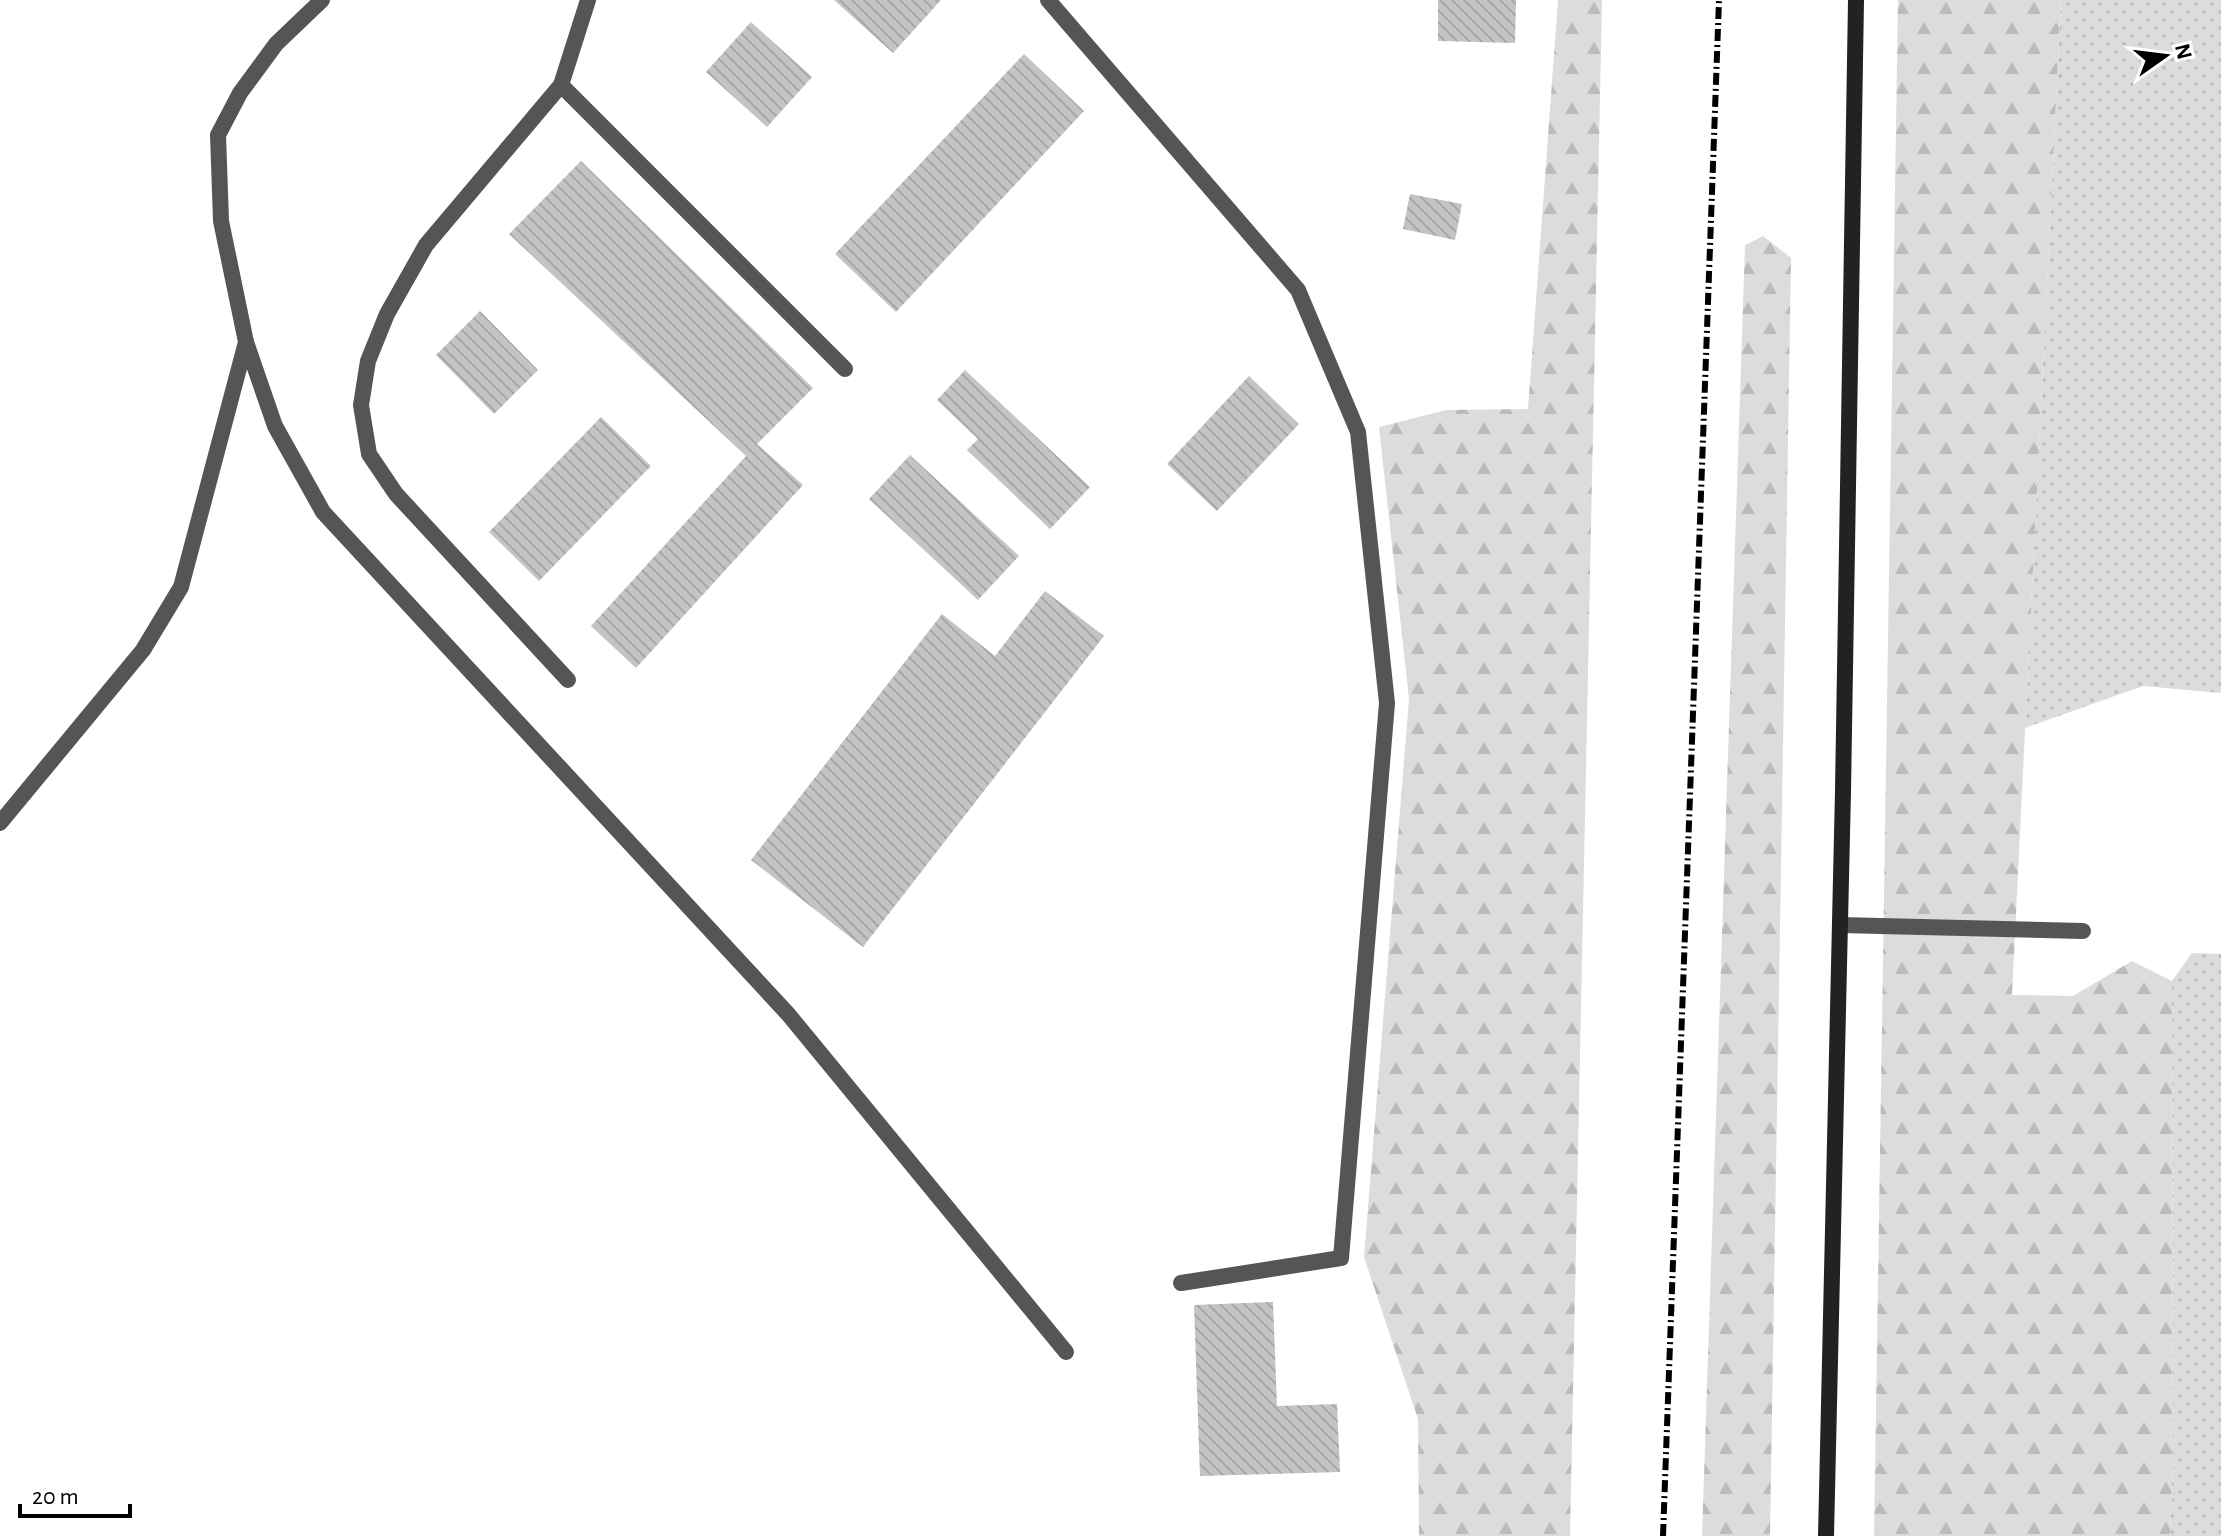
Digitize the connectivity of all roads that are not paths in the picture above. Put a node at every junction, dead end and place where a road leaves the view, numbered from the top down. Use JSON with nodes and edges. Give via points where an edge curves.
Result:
{"nodes":[{"id":1,"x":322,"y":0,"type":"edge"},
{"id":2,"x":588,"y":0,"type":"edge"},
{"id":3,"x":1048,"y":0,"type":"edge"},
{"id":4,"x":1856,"y":0,"type":"edge"},
{"id":5,"x":561,"y":85,"type":"junction"},
{"id":6,"x":246,"y":342,"type":"junction"},
{"id":7,"x":845,"y":369,"type":"dead end"},
{"id":8,"x":568,"y":680,"type":"dead end"},
{"id":9,"x":0,"y":823,"type":"edge"},
{"id":10,"x":1840,"y":925,"type":"junction"},
{"id":11,"x":2083,"y":931,"type":"dead end"},
{"id":12,"x":1181,"y":1283,"type":"dead end"},
{"id":13,"x":1066,"y":1352,"type":"dead end"},
{"id":14,"x":1826,"y":1536,"type":"edge"}],
"edges":[{"from":1,"to":6,"type":"street","via":[[276,44],[240,93],[218,135],[221,221]]},
{"from":2,"to":5,"type":"street"},
{"from":3,"to":12,"type":"street","via":[[1298,290],[1358,432],[1387,703],[1341,1258]]},
{"from":4,"to":10,"type":"street"},
{"from":5,"to":7,"type":"street"},
{"from":5,"to":8,"type":"street","via":[[426,245],[387,314],[368,361],[361,405],[369,454],[396,494]]},
{"from":6,"to":9,"type":"street","via":[[181,587],[143,650]]},
{"from":6,"to":13,"type":"street","via":[[275,426],[323,512],[788,1014]]},
{"from":10,"to":11,"type":"street"},
{"from":10,"to":14,"type":"street"}]}
